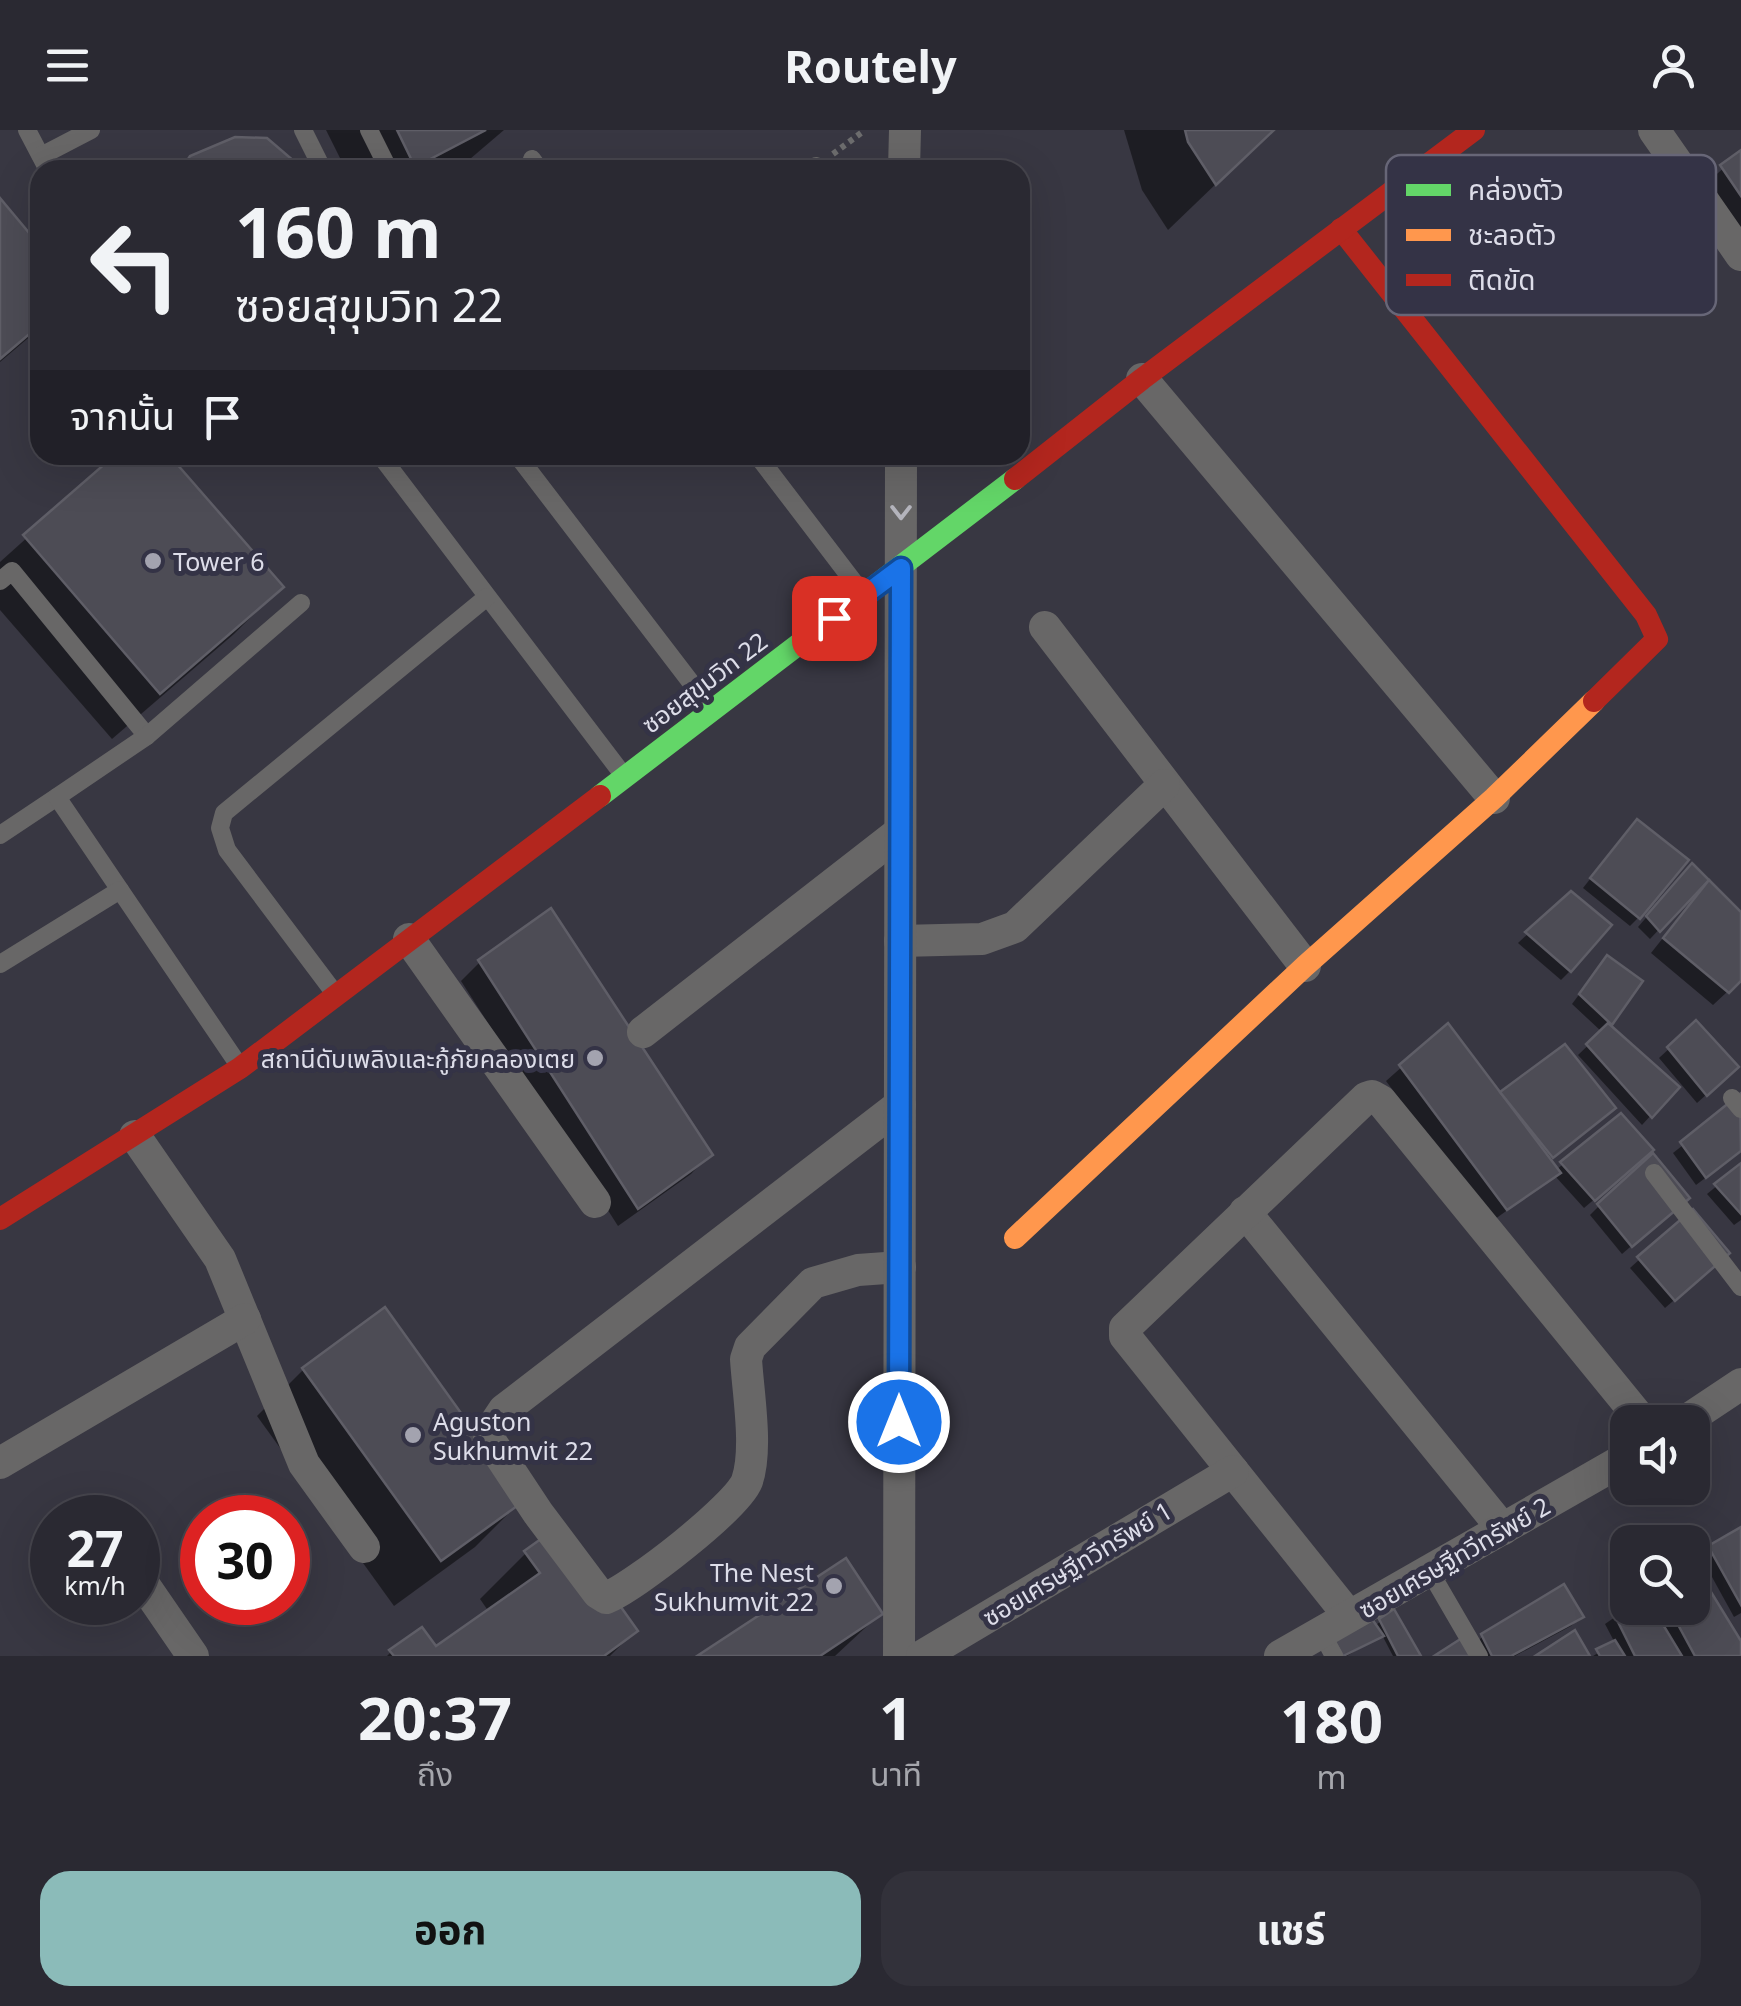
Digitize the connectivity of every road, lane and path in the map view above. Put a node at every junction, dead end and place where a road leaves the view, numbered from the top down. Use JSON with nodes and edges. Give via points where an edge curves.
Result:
{"nodes":[{"id":1,"x":27,"y":130,"type":"edge"},
{"id":2,"x":91,"y":130,"type":"edge"},
{"id":3,"x":303,"y":130,"type":"edge"},
{"id":4,"x":369,"y":130,"type":"edge"},
{"id":5,"x":866,"y":130,"type":"edge"},
{"id":6,"x":904,"y":130,"type":"edge"},
{"id":7,"x":1474,"y":130,"type":"edge"},
{"id":8,"x":1654,"y":130,"type":"edge"},
{"id":9,"x":1440,"y":155,"type":"edge"},
{"id":10,"x":1671,"y":155,"type":"edge"},
{"id":11,"x":42,"y":160,"type":"edge"},
{"id":12,"x":48,"y":160,"type":"edge"},
{"id":13,"x":318,"y":160,"type":"edge"},
{"id":14,"x":384,"y":160,"type":"edge"},
{"id":15,"x":825,"y":160,"type":"edge"},
{"id":16,"x":904,"y":160,"type":"edge"},
{"id":17,"x":1386,"y":196,"type":"edge"},
{"id":18,"x":1716,"y":219,"type":"edge"},
{"id":19,"x":1341,"y":229,"type":"junction"},
{"id":20,"x":1741,"y":255,"type":"edge"},
{"id":21,"x":1386,"y":286,"type":"edge"},
{"id":22,"x":1409,"y":315,"type":"edge"},
{"id":23,"x":1142,"y":379,"type":"junction"},
{"id":24,"x":388,"y":465,"type":"edge"},
{"id":25,"x":525,"y":465,"type":"edge"},
{"id":26,"x":766,"y":465,"type":"edge"},
{"id":27,"x":901,"y":465,"type":"edge"},
{"id":28,"x":901,"y":568,"type":"junction"},
{"id":29,"x":0,"y":581,"type":"edge"},
{"id":30,"x":864,"y":595,"type":"junction"},
{"id":31,"x":487,"y":597,"type":"junction"},
{"id":32,"x":301,"y":603,"type":"dead end"},
{"id":33,"x":1046,"y":627,"type":"dead end"},
{"id":34,"x":712,"y":710,"type":"junction"},
{"id":35,"x":147,"y":736,"type":"junction"},
{"id":36,"x":624,"y":777,"type":"junction"},
{"id":37,"x":1164,"y":785,"type":"junction"},
{"id":38,"x":57,"y":796,"type":"junction"},
{"id":39,"x":1494,"y":798,"type":"junction"},
{"id":40,"x":900,"y":832,"type":"junction"},
{"id":41,"x":0,"y":835,"type":"edge"},
{"id":42,"x":120,"y":890,"type":"junction"},
{"id":43,"x":410,"y":940,"type":"junction"},
{"id":44,"x":900,"y":941,"type":"junction"},
{"id":45,"x":0,"y":964,"type":"edge"},
{"id":46,"x":1304,"y":966,"type":"junction"},
{"id":47,"x":336,"y":996,"type":"junction"},
{"id":48,"x":643,"y":1032,"type":"dead end"},
{"id":49,"x":240,"y":1068,"type":"junction"},
{"id":50,"x":900,"y":1105,"type":"junction"},
{"id":51,"x":135,"y":1136,"type":"junction"},
{"id":52,"x":1654,"y":1173,"type":"dead end"},
{"id":53,"x":595,"y":1202,"type":"dead end"},
{"id":54,"x":1244,"y":1212,"type":"junction"},
{"id":55,"x":0,"y":1219,"type":"edge"},
{"id":56,"x":1015,"y":1238,"type":"dead end"},
{"id":57,"x":900,"y":1266,"type":"junction"},
{"id":58,"x":1741,"y":1287,"type":"edge"},
{"id":59,"x":245,"y":1319,"type":"junction"},
{"id":60,"x":1741,"y":1384,"type":"edge"},
{"id":61,"x":1629,"y":1405,"type":"edge"},
{"id":62,"x":1710,"y":1405,"type":"edge"},
{"id":63,"x":0,"y":1463,"type":"edge"},
{"id":64,"x":1610,"y":1467,"type":"edge"},
{"id":65,"x":1232,"y":1471,"type":"junction"},
{"id":66,"x":1503,"y":1529,"type":"junction"},
{"id":67,"x":364,"y":1547,"type":"dead end"},
{"id":68,"x":1430,"y":1570,"type":"junction"},
{"id":69,"x":160,"y":1608,"type":"edge"},
{"id":70,"x":1335,"y":1635,"type":"edge"},
{"id":71,"x":193,"y":1656,"type":"edge"},
{"id":72,"x":899,"y":1656,"type":"edge"},
{"id":73,"x":922,"y":1656,"type":"edge"},
{"id":74,"x":1280,"y":1656,"type":"edge"},
{"id":75,"x":1479,"y":1656,"type":"edge"}],
"edges":[{"from":1,"to":11,"type":"lane"},
{"from":2,"to":12,"type":"lane"},
{"from":3,"to":13,"type":"lane"},
{"from":4,"to":14,"type":"lane"},
{"from":5,"to":15,"type":"path"},
{"from":6,"to":16,"type":"street"},
{"from":7,"to":9,"type":"street","name":"ซอยสุขุมวิท 22"},
{"from":8,"to":10,"type":"street"},
{"from":17,"to":19,"type":"street","name":"ซอยสุขุมวิท 22"},
{"from":18,"to":20,"type":"street"},
{"from":19,"to":21,"type":"street"},
{"from":19,"to":23,"type":"street","name":"ซอยสุขุมวิท 22"},
{"from":22,"to":39,"type":"street","via":[[1646,616],[1657,639]]},
{"from":23,"to":28,"type":"street","name":"ซอยสุขุมวิท 22"},
{"from":23,"to":39,"type":"street"},
{"from":24,"to":31,"type":"lane"},
{"from":25,"to":34,"type":"lane"},
{"from":26,"to":30,"type":"lane"},
{"from":27,"to":28,"type":"street","one_way":true},
{"from":28,"to":30,"type":"street","name":"ซอยสุขุมวิท 22"},
{"from":28,"to":40,"type":"street"},
{"from":29,"to":35,"type":"lane","via":[[12,570]]},
{"from":30,"to":34,"type":"street","name":"ซอยสุขุมวิท 22"},
{"from":31,"to":36,"type":"lane"},
{"from":31,"to":47,"type":"lane","via":[[224,813],[220,828],[227,850]]},
{"from":32,"to":35,"type":"lane"},
{"from":33,"to":37,"type":"street"},
{"from":34,"to":36,"type":"street","name":"ซอยสุขุมวิท 22"},
{"from":35,"to":38,"type":"lane"},
{"from":36,"to":43,"type":"street","name":"ซอยสุขุมวิท 22"},
{"from":37,"to":44,"type":"street","via":[[1015,926],[982,939]]},
{"from":37,"to":46,"type":"street"},
{"from":38,"to":41,"type":"lane"},
{"from":38,"to":42,"type":"lane"},
{"from":39,"to":46,"type":"street"},
{"from":40,"to":44,"type":"street"},
{"from":40,"to":48,"type":"street"},
{"from":42,"to":45,"type":"lane"},
{"from":42,"to":49,"type":"lane"},
{"from":43,"to":47,"type":"street","name":"ซอยสุขุมวิท 22"},
{"from":43,"to":53,"type":"street"},
{"from":44,"to":50,"type":"street"},
{"from":46,"to":56,"type":"street"},
{"from":47,"to":49,"type":"street","name":"ซอยสุขุมวิท 22"},
{"from":49,"to":51,"type":"street","name":"ซอยสุขุมวิท 22"},
{"from":50,"to":57,"type":"street"},
{"from":50,"to":57,"type":"street","via":[[504,1410],[489,1439],[598,1593],[606,1598],[621,1592],[742,1491],[752,1457],[750,1347],[813,1283]]},
{"from":51,"to":55,"type":"street","name":"ซอยสุขุมวิท 22"},
{"from":51,"to":59,"type":"street","via":[[220,1259]]},
{"from":52,"to":58,"type":"lane"},
{"from":54,"to":61,"type":"street","via":[[1366,1098],[1376,1098]]},
{"from":54,"to":65,"type":"street","via":[[1125,1328]]},
{"from":54,"to":66,"type":"street"},
{"from":57,"to":72,"type":"street"},
{"from":59,"to":63,"type":"street"},
{"from":59,"to":67,"type":"street","via":[[304,1464]]},
{"from":60,"to":62,"type":"street"},
{"from":64,"to":66,"type":"street","name":"ซอยเศรษฐีทวีทรัพย์ 2"},
{"from":65,"to":70,"type":"street"},
{"from":65,"to":73,"type":"street","name":"ซอยเศรษฐีทวีทรัพย์ 1"},
{"from":66,"to":68,"type":"street","name":"ซอยเศรษฐีทวีทรัพย์ 2"},
{"from":68,"to":70,"type":"street","name":"ซอยเศรษฐีทวีทรัพย์ 2"},
{"from":68,"to":75,"type":"lane"},
{"from":69,"to":71,"type":"street"},
{"from":70,"to":74,"type":"street","name":"ซอยเศรษฐีทวีทรัพย์ 2"}]}
